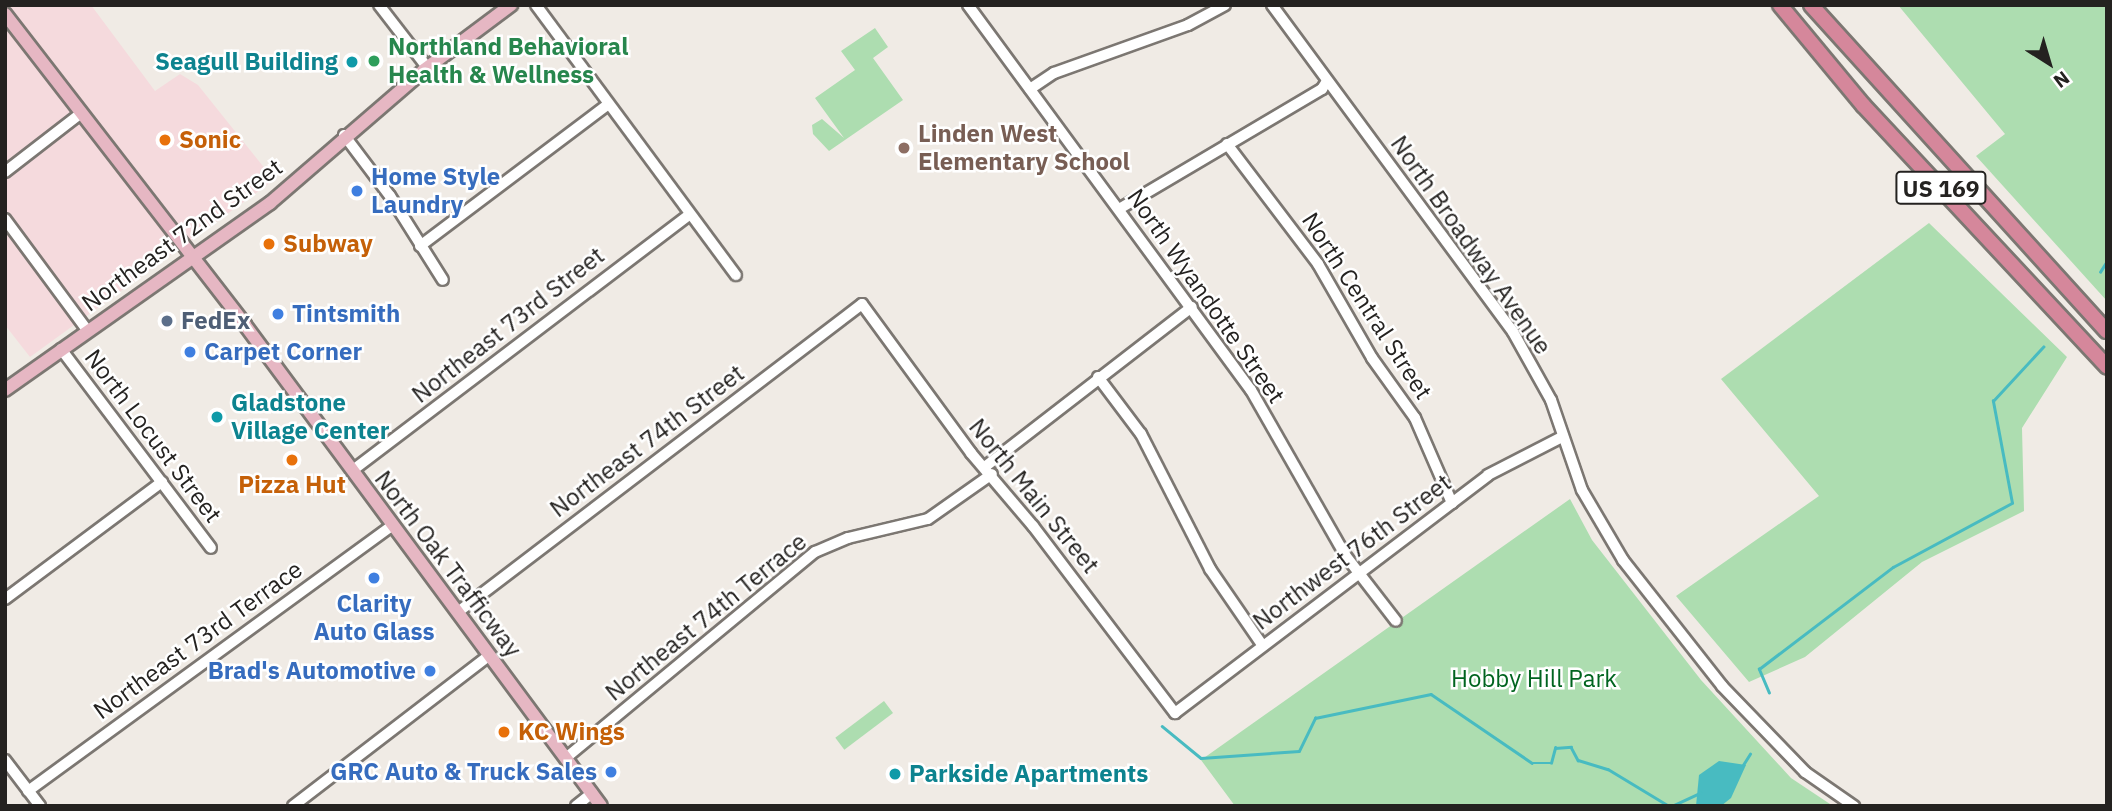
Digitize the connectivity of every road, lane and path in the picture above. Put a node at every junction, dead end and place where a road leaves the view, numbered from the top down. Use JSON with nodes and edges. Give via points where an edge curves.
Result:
{"nodes":[{"id":1,"x":379,"y":5,"type":"edge"},
{"id":2,"x":511,"y":5,"type":"edge"},
{"id":3,"x":536,"y":5,"type":"edge"},
{"id":4,"x":968,"y":5,"type":"edge"},
{"id":5,"x":1225,"y":5,"type":"edge"},
{"id":6,"x":1272,"y":5,"type":"edge"},
{"id":7,"x":1780,"y":5,"type":"edge"},
{"id":8,"x":1811,"y":5,"type":"edge"},
{"id":9,"x":5,"y":14,"type":"edge"},
{"id":10,"x":427,"y":67,"type":"junction"},
{"id":11,"x":1327,"y":81,"type":"junction"},
{"id":12,"x":1030,"y":89,"type":"junction"},
{"id":13,"x":607,"y":105,"type":"junction"},
{"id":14,"x":80,"y":114,"type":"junction"},
{"id":15,"x":344,"y":135,"type":"junction"},
{"id":16,"x":1227,"y":144,"type":"junction"},
{"id":17,"x":5,"y":172,"type":"edge"},
{"id":18,"x":1119,"y":209,"type":"junction"},
{"id":19,"x":690,"y":214,"type":"junction"},
{"id":20,"x":5,"y":219,"type":"edge"},
{"id":21,"x":420,"y":246,"type":"junction"},
{"id":22,"x":192,"y":256,"type":"junction"},
{"id":23,"x":736,"y":275,"type":"dead end"},
{"id":24,"x":443,"y":280,"type":"dead end"},
{"id":25,"x":862,"y":304,"type":"joint"},
{"id":26,"x":1192,"y":307,"type":"junction"},
{"id":27,"x":87,"y":330,"type":"junction"},
{"id":28,"x":2107,"y":331,"type":"edge"},
{"id":29,"x":61,"y":349,"type":"junction"},
{"id":30,"x":2107,"y":367,"type":"edge"},
{"id":31,"x":1098,"y":377,"type":"junction"},
{"id":32,"x":5,"y":390,"type":"edge"},
{"id":33,"x":1562,"y":437,"type":"junction"},
{"id":34,"x":353,"y":470,"type":"junction"},
{"id":35,"x":989,"y":470,"type":"junction"},
{"id":36,"x":162,"y":482,"type":"junction"},
{"id":37,"x":1452,"y":503,"type":"junction"},
{"id":38,"x":393,"y":525,"type":"junction"},
{"id":39,"x":211,"y":548,"type":"dead end"},
{"id":40,"x":1361,"y":572,"type":"junction"},
{"id":41,"x":5,"y":599,"type":"edge"},
{"id":42,"x":458,"y":612,"type":"junction"},
{"id":43,"x":1396,"y":621,"type":"dead end"},
{"id":44,"x":1263,"y":646,"type":"junction"},
{"id":45,"x":490,"y":655,"type":"junction"},
{"id":46,"x":1175,"y":713,"type":"joint"},
{"id":47,"x":567,"y":757,"type":"junction"},
{"id":48,"x":5,"y":760,"type":"edge"},
{"id":49,"x":28,"y":791,"type":"junction"},
{"id":50,"x":592,"y":793,"type":"junction"},
{"id":51,"x":40,"y":806,"type":"edge"},
{"id":52,"x":293,"y":806,"type":"edge"},
{"id":53,"x":576,"y":806,"type":"edge"},
{"id":54,"x":601,"y":806,"type":"edge"},
{"id":55,"x":1854,"y":806,"type":"edge"}],
"edges":[{"from":1,"to":10,"type":"street"},
{"from":2,"to":10,"type":"main road","name":"Northeast 72nd Street"},
{"from":3,"to":13,"type":"street"},
{"from":4,"to":12,"type":"street","name":"North Wyandotte Street"},
{"from":5,"to":12,"type":"street","via":[[1188,25],[1054,74]]},
{"from":6,"to":11,"type":"street","name":"North Broadway Avenue"},
{"from":7,"to":30,"type":"highway","number":"US 169","via":[[1863,105]]},
{"from":8,"to":28,"type":"highway","number":"US 169"},
{"from":9,"to":14,"type":"main road","name":"North Oak Trafficway"},
{"from":10,"to":15,"type":"main road","name":"Northeast 72nd Street"},
{"from":11,"to":16,"type":"street","via":[[1322,89]]},
{"from":11,"to":33,"type":"street","name":"North Broadway Avenue","via":[[1513,332],[1552,400]]},
{"from":12,"to":18,"type":"street","name":"North Wyandotte Street"},
{"from":13,"to":19,"type":"street"},
{"from":13,"to":21,"type":"street"},
{"from":14,"to":17,"type":"street"},
{"from":14,"to":22,"type":"main road","name":"North Oak Trafficway"},
{"from":15,"to":21,"type":"street"},
{"from":15,"to":22,"type":"main road","name":"Northeast 72nd Street","via":[[270,202]]},
{"from":16,"to":18,"type":"street"},
{"from":16,"to":37,"type":"street","name":"North Central Street","via":[[1318,264],[1372,358],[1415,418]]},
{"from":18,"to":26,"type":"street","name":"North Wyandotte Street"},
{"from":19,"to":23,"type":"street"},
{"from":19,"to":34,"type":"street","name":"Northeast 73rd Street"},
{"from":20,"to":27,"type":"street","name":"North Locust Street"},
{"from":21,"to":24,"type":"street"},
{"from":22,"to":27,"type":"main road","name":"Northeast 72nd Street"},
{"from":22,"to":34,"type":"main road","name":"North Oak Trafficway"},
{"from":25,"to":35,"type":"street","name":"North Main Street","via":[[971,453]]},
{"from":25,"to":42,"type":"street","name":"Northeast 74th Street"},
{"from":26,"to":31,"type":"street","name":"Northeast 74th Terrace"},
{"from":26,"to":40,"type":"street","name":"North Wyandotte Street","via":[[1251,390],[1333,536]]},
{"from":27,"to":29,"type":"main road","name":"Northeast 72nd Street"},
{"from":29,"to":32,"type":"main road","name":"Northeast 72nd Street"},
{"from":29,"to":36,"type":"street","name":"North Locust Street"},
{"from":31,"to":35,"type":"street","name":"Northeast 74th Terrace"},
{"from":31,"to":44,"type":"street","via":[[1141,434],[1210,569]]},
{"from":33,"to":37,"type":"street","name":"Northwest 76th Street","via":[[1507,463]]},
{"from":33,"to":55,"type":"street","name":"North Broadway Avenue","via":[[1597,520],[1678,634],[1805,772]]},
{"from":34,"to":38,"type":"main road","name":"North Oak Trafficway"},
{"from":35,"to":46,"type":"street","name":"North Main Street"},
{"from":35,"to":47,"type":"street","name":"Northeast 74th Terrace","via":[[929,519],[848,538],[815,552]]},
{"from":36,"to":39,"type":"street","name":"North Locust Street"},
{"from":36,"to":41,"type":"street"},
{"from":37,"to":40,"type":"street","name":"Northwest 76th Street"},
{"from":38,"to":42,"type":"main road","name":"North Oak Trafficway"},
{"from":38,"to":49,"type":"street","name":"Northeast 73rd Terrace"},
{"from":40,"to":43,"type":"street","name":"North Wyandotte Street"},
{"from":40,"to":44,"type":"street","name":"Northwest 76th Street"},
{"from":42,"to":45,"type":"main road","name":"North Oak Trafficway"},
{"from":44,"to":46,"type":"street","name":"Northwest 76th Street"},
{"from":45,"to":47,"type":"main road","name":"North Oak Trafficway"},
{"from":45,"to":52,"type":"street"},
{"from":47,"to":50,"type":"main road","name":"North Oak Trafficway"},
{"from":48,"to":49,"type":"street"},
{"from":49,"to":51,"type":"street"},
{"from":50,"to":53,"type":"street"},
{"from":50,"to":54,"type":"main road","name":"North Oak Trafficway"}]}
